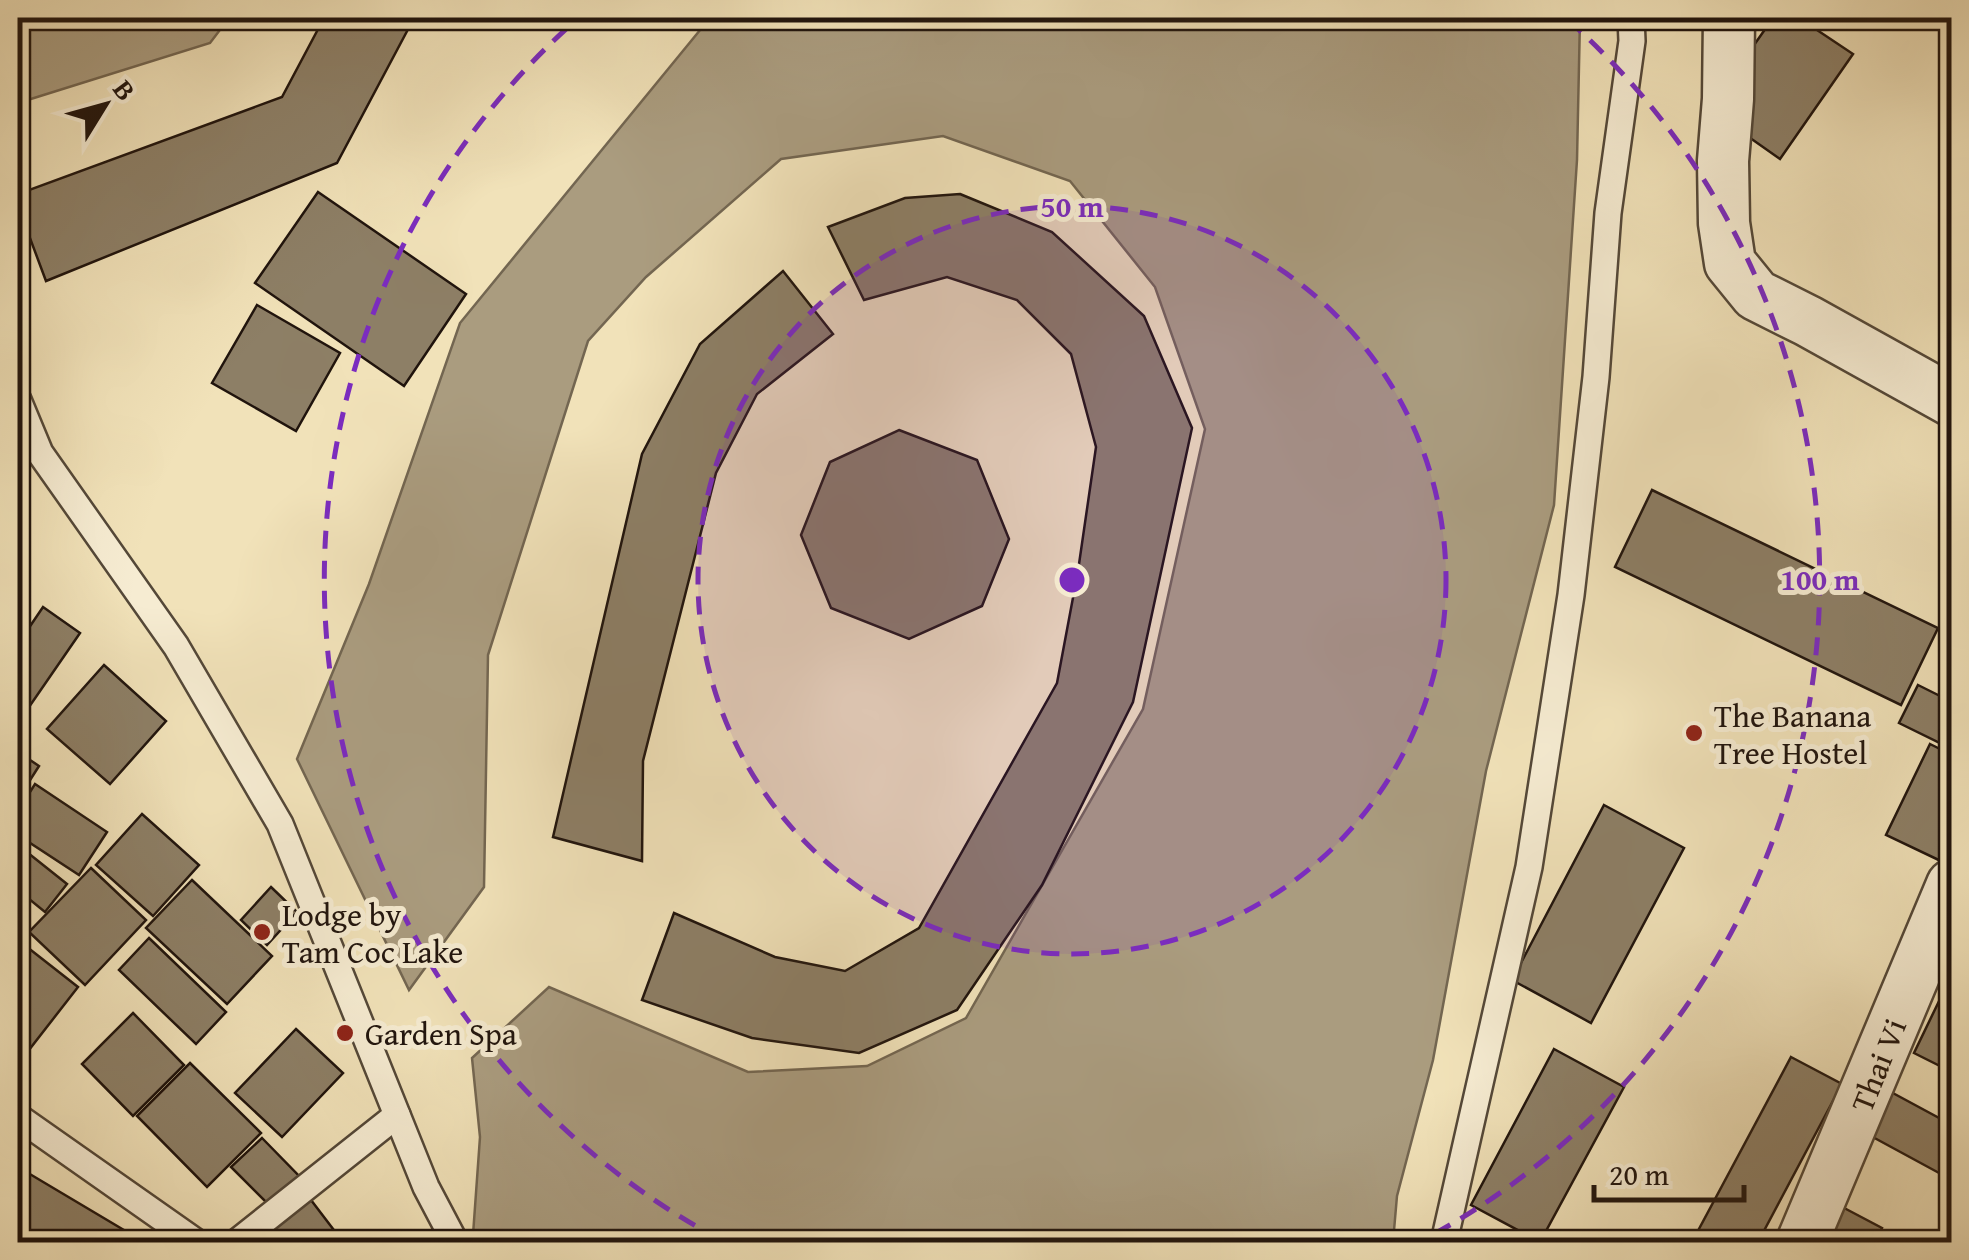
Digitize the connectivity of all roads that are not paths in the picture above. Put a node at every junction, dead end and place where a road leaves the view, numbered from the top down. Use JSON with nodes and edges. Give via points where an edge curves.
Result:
{"nodes":[{"id":1,"x":1630,"y":18,"type":"edge"},
{"id":2,"x":1730,"y":18,"type":"edge"},
{"id":3,"x":18,"y":400,"type":"edge"},
{"id":4,"x":1952,"y":401,"type":"edge"},
{"id":5,"x":1952,"y":885,"type":"edge"},
{"id":6,"x":397,"y":1115,"type":"junction"},
{"id":7,"x":18,"y":1118,"type":"edge"},
{"id":8,"x":196,"y":1242,"type":"edge"},
{"id":9,"x":237,"y":1242,"type":"edge"},
{"id":10,"x":455,"y":1242,"type":"edge"},
{"id":11,"x":1444,"y":1242,"type":"edge"},
{"id":12,"x":1802,"y":1242,"type":"edge"}],
"edges":[{"from":1,"to":11,"type":"lane","via":[[1571,594],[1529,867]]},
{"from":2,"to":4,"type":"street","via":[[1723,161],[1730,263],[1756,295]]},
{"from":3,"to":6,"type":"lane","via":[[40,453],[176,646],[280,824]]},
{"from":5,"to":12,"type":"street","name":"Thai Vi"},
{"from":6,"to":9,"type":"lane"},
{"from":6,"to":10,"type":"lane"},
{"from":7,"to":8,"type":"lane"}]}
